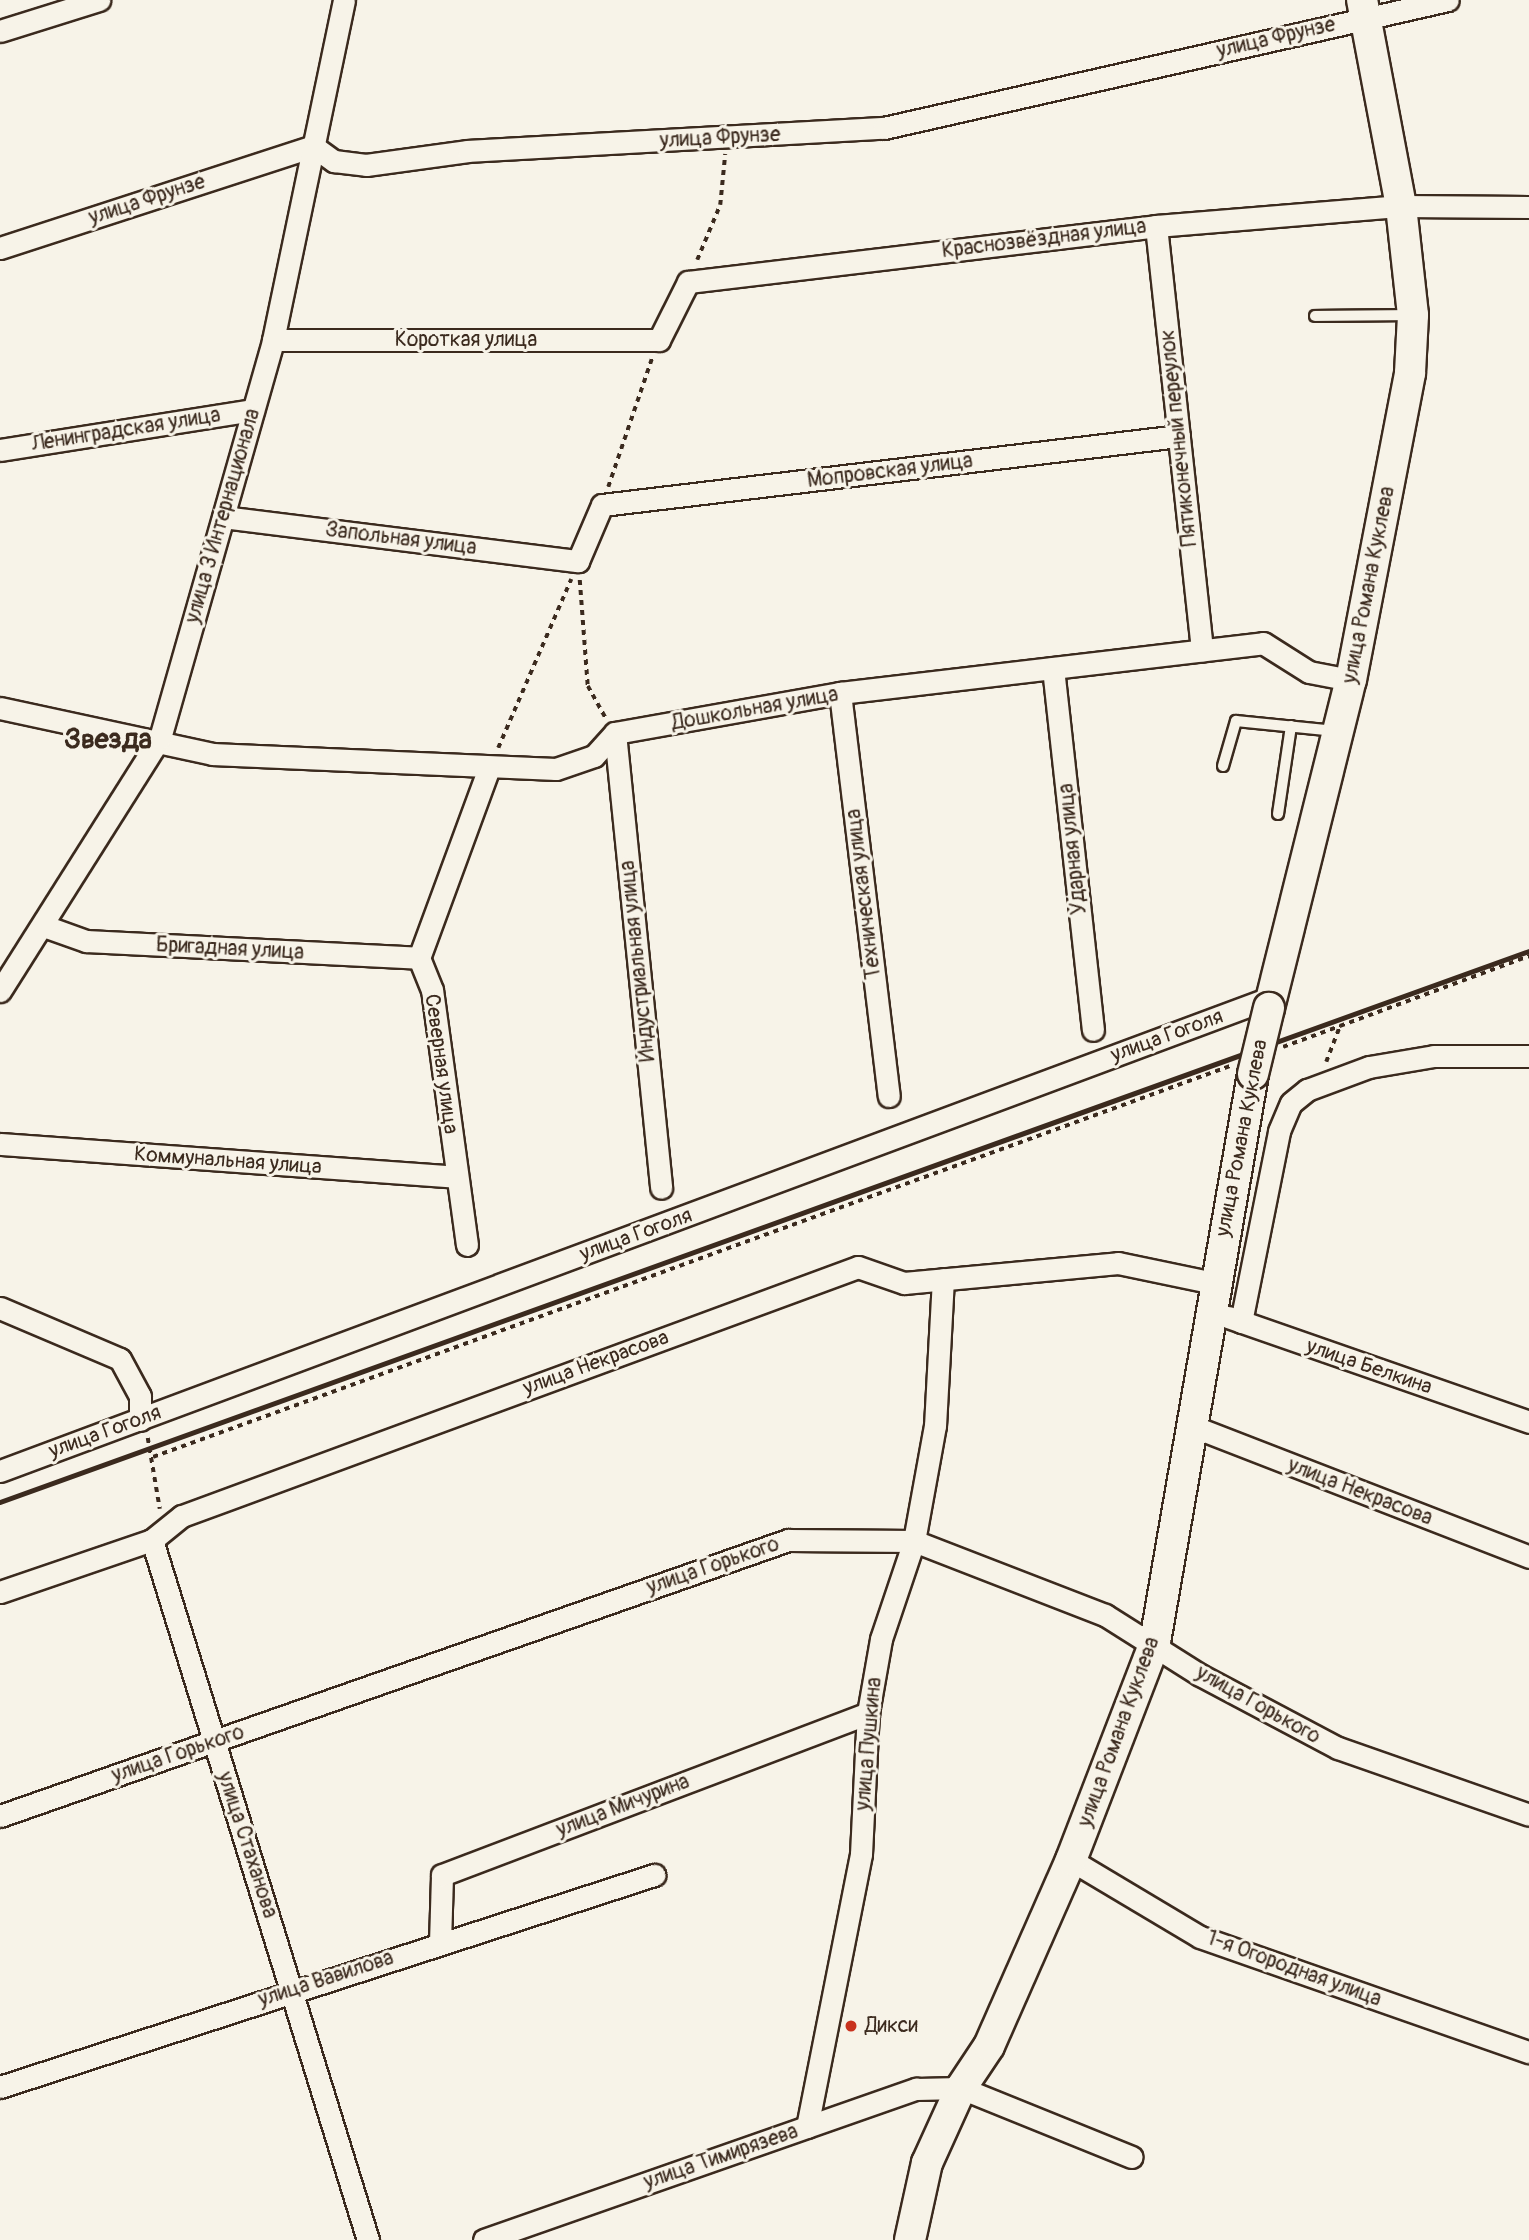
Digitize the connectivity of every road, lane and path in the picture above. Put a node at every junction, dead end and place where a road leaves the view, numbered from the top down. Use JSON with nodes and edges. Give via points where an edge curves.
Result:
{"nodes":[{"id":1,"x":99,"y":0,"type":"edge"},
{"id":2,"x":344,"y":0,"type":"edge"},
{"id":3,"x":1448,"y":0,"type":"edge"},
{"id":4,"x":1364,"y":9,"type":"edge"},
{"id":5,"x":0,"y":31,"type":"edge"},
{"id":6,"x":727,"y":139,"type":"junction"},
{"id":7,"x":313,"y":146,"type":"junction"},
{"id":8,"x":1401,"y":206,"type":"junction"},
{"id":9,"x":1529,"y":207,"type":"edge"},
{"id":10,"x":1156,"y":226,"type":"junction"},
{"id":11,"x":0,"y":248,"type":"edge"},
{"id":12,"x":688,"y":282,"type":"junction"},
{"id":13,"x":1413,"y":315,"type":"junction"},
{"id":14,"x":1315,"y":316,"type":"dead end"},
{"id":15,"x":273,"y":340,"type":"junction"},
{"id":16,"x":659,"y":340,"type":"junction"},
{"id":17,"x":253,"y":410,"type":"junction"},
{"id":18,"x":1179,"y":436,"type":"junction"},
{"id":19,"x":0,"y":450,"type":"edge"},
{"id":20,"x":602,"y":505,"type":"junction"},
{"id":21,"x":223,"y":517,"type":"junction"},
{"id":22,"x":578,"y":561,"type":"junction"},
{"id":23,"x":1202,"y":651,"type":"junction"},
{"id":24,"x":1053,"y":668,"type":"junction"},
{"id":25,"x":1351,"y":680,"type":"junction"},
{"id":26,"x":840,"y":693,"type":"junction"},
{"id":27,"x":4,"y":708,"type":"edge"},
{"id":28,"x":1292,"y":726,"type":"junction"},
{"id":29,"x":1339,"y":731,"type":"junction"},
{"id":30,"x":615,"y":733,"type":"junction"},
{"id":31,"x":160,"y":738,"type":"junction"},
{"id":32,"x":1223,"y":766,"type":"dead end"},
{"id":33,"x":488,"y":770,"type":"junction"},
{"id":34,"x":1278,"y":814,"type":"dead end"},
{"id":35,"x":44,"y":926,"type":"junction"},
{"id":36,"x":1529,"y":956,"type":"edge"},
{"id":37,"x":419,"y":958,"type":"junction"},
{"id":38,"x":0,"y":991,"type":"edge"},
{"id":39,"x":1270,"y":1003,"type":"junction"},
{"id":40,"x":1340,"y":1026,"type":"junction"},
{"id":41,"x":1093,"y":1030,"type":"dead end"},
{"id":42,"x":1275,"y":1050,"type":"dead end"},
{"id":43,"x":1529,"y":1056,"type":"edge"},
{"id":44,"x":1245,"y":1069,"type":"junction"},
{"id":45,"x":1307,"y":1090,"type":"junction"},
{"id":46,"x":889,"y":1096,"type":"dead end"},
{"id":47,"x":0,"y":1144,"type":"edge"},
{"id":48,"x":456,"y":1177,"type":"junction"},
{"id":49,"x":661,"y":1188,"type":"dead end"},
{"id":50,"x":467,"y":1245,"type":"dead end"},
{"id":51,"x":943,"y":1279,"type":"junction"},
{"id":52,"x":1212,"y":1297,"type":"junction"},
{"id":53,"x":0,"y":1308,"type":"edge"},
{"id":54,"x":1241,"y":1322,"type":"junction"},
{"id":55,"x":140,"y":1420,"type":"junction"},
{"id":56,"x":1529,"y":1422,"type":"edge"},
{"id":57,"x":1192,"y":1426,"type":"junction"},
{"id":58,"x":153,"y":1457,"type":"junction"},
{"id":59,"x":0,"y":1471,"type":"edge"},
{"id":60,"x":152,"y":1540,"type":"junction"},
{"id":61,"x":914,"y":1541,"type":"junction"},
{"id":62,"x":1529,"y":1557,"type":"edge"},
{"id":63,"x":0,"y":1592,"type":"edge"},
{"id":64,"x":1155,"y":1642,"type":"junction"},
{"id":65,"x":867,"y":1713,"type":"junction"},
{"id":66,"x":214,"y":1741,"type":"junction"},
{"id":67,"x":1529,"y":1815,"type":"edge"},
{"id":68,"x":0,"y":1816,"type":"edge"},
{"id":69,"x":1071,"y":1860,"type":"junction"},
{"id":70,"x":654,"y":1875,"type":"dead end"},
{"id":71,"x":440,"y":1943,"type":"junction"},
{"id":72,"x":293,"y":1990,"type":"junction"},
{"id":73,"x":1529,"y":2052,"type":"edge"},
{"id":74,"x":0,"y":2087,"type":"edge"},
{"id":75,"x":961,"y":2088,"type":"junction"},
{"id":76,"x":807,"y":2127,"type":"junction"},
{"id":77,"x":1132,"y":2157,"type":"dead end"},
{"id":78,"x":368,"y":2240,"type":"edge"},
{"id":79,"x":484,"y":2240,"type":"edge"},
{"id":80,"x":910,"y":2240,"type":"edge"}],
"edges":[{"from":1,"to":5,"type":"street"},
{"from":2,"to":7,"type":"street","name":"улица 3 Интернационала"},
{"from":3,"to":4,"type":"street","name":"улица Фрунзе"},
{"from":4,"to":6,"type":"street","name":"улица Фрунзе","via":[[884,128]]},
{"from":4,"to":8,"type":"street","name":"улица Романа Куклева"},
{"from":6,"to":7,"type":"street","name":"улица Фрунзе","via":[[468,151],[366,166],[334,161]]},
{"from":6,"to":12,"type":"path","via":[[720,205]]},
{"from":7,"to":11,"type":"street","name":"улица Фрунзе"},
{"from":7,"to":15,"type":"street","name":"улица 3 Интернационала"},
{"from":8,"to":9,"type":"street","name":"Краснозвёздная улица"},
{"from":8,"to":10,"type":"street","name":"Краснозвёздная улица"},
{"from":8,"to":13,"type":"street","name":"улица Романа Куклева"},
{"from":10,"to":12,"type":"street","name":"Краснозвёздная улица"},
{"from":10,"to":18,"type":"street","name":"Пятиконечный переулок"},
{"from":12,"to":16,"type":"street"},
{"from":13,"to":14,"type":"lane"},
{"from":13,"to":25,"type":"street","name":"улица Романа Куклева","via":[[1410,373]]},
{"from":15,"to":16,"type":"street","name":"Короткая улица"},
{"from":15,"to":17,"type":"street","name":"улица 3 Интернационала"},
{"from":16,"to":20,"type":"path"},
{"from":17,"to":19,"type":"street","name":"Ленинградская улица"},
{"from":17,"to":21,"type":"street","name":"улица 3 Интернационала"},
{"from":18,"to":20,"type":"street","name":"Мопровская улица"},
{"from":18,"to":23,"type":"street","name":"Пятиконечный переулок"},
{"from":20,"to":22,"type":"street"},
{"from":21,"to":22,"type":"street","name":"Запольная улица"},
{"from":21,"to":31,"type":"street","name":"улица 3 Интернационала"},
{"from":22,"to":30,"type":"path","via":[[588,686]]},
{"from":22,"to":33,"type":"path"},
{"from":23,"to":24,"type":"street","name":"Дошкольная улица"},
{"from":23,"to":25,"type":"street","name":"Дошкольная улица","via":[[1263,643],[1283,650],[1308,673]]},
{"from":24,"to":26,"type":"street","name":"Дошкольная улица"},
{"from":24,"to":41,"type":"street","name":"Ударная улица"},
{"from":25,"to":29,"type":"street","name":"улица Романа Куклева"},
{"from":26,"to":30,"type":"street","name":"Дошкольная улица"},
{"from":26,"to":46,"type":"street","name":"Техническая улица"},
{"from":27,"to":31,"type":"street"},
{"from":28,"to":29,"type":"lane"},
{"from":28,"to":32,"type":"lane","via":[[1236,721]]},
{"from":28,"to":34,"type":"lane"},
{"from":29,"to":39,"type":"street","name":"улица Романа Куклева"},
{"from":30,"to":33,"type":"street","via":[[594,756],[556,769]]},
{"from":30,"to":49,"type":"street","name":"Индустриальная улица"},
{"from":31,"to":33,"type":"street","via":[[212,754]]},
{"from":31,"to":35,"type":"street","name":"улица 3 Интернационала"},
{"from":33,"to":37,"type":"street"},
{"from":35,"to":37,"type":"street","name":"Бригадная улица","via":[[86,942]]},
{"from":35,"to":38,"type":"street","name":"улица 3 Интернационала"},
{"from":36,"to":40,"type":"path"},
{"from":37,"to":48,"type":"street","name":"Северная улица","via":[[432,990]]},
{"from":39,"to":44,"type":"street","name":"улица Романа Куклева","bridge":true},
{"from":39,"to":55,"type":"street","name":"улица Гоголя"},
{"from":40,"to":42,"type":"path"},
{"from":40,"to":45,"type":"path"},
{"from":43,"to":45,"type":"street","via":[[1434,1056],[1369,1067]]},
{"from":44,"to":52,"type":"street","name":"улица Романа Куклева"},
{"from":44,"to":58,"type":"path"},
{"from":45,"to":54,"type":"street","via":[[1291,1103],[1279,1131]]},
{"from":47,"to":48,"type":"street","name":"Коммунальная улица"},
{"from":48,"to":50,"type":"street","name":"Северная улица"},
{"from":51,"to":52,"type":"street","name":"улица Некрасова","via":[[1118,1263]]},
{"from":51,"to":60,"type":"street","name":"улица Некрасова","via":[[904,1283],[858,1267],[182,1516]]},
{"from":51,"to":61,"type":"street","name":"улица Пушкина","via":[[935,1426]]},
{"from":52,"to":54,"type":"street","name":"улица Белкина"},
{"from":52,"to":57,"type":"street","name":"улица Романа Куклева"},
{"from":53,"to":55,"type":"street","via":[[120,1359],[140,1396]]},
{"from":54,"to":56,"type":"street","name":"улица Белкина"},
{"from":55,"to":58,"type":"path"},
{"from":55,"to":59,"type":"street","name":"улица Гоголя"},
{"from":57,"to":62,"type":"street","name":"улица Некрасова"},
{"from":57,"to":64,"type":"street","name":"улица Романа Куклева"},
{"from":58,"to":60,"type":"path","via":[[162,1503]]},
{"from":60,"to":63,"type":"street","name":"улица Некрасова"},
{"from":60,"to":66,"type":"street","name":"улица Стаханова"},
{"from":61,"to":64,"type":"street","name":"улица Горького","via":[[1105,1615]]},
{"from":61,"to":65,"type":"street","name":"улица Пушкина","via":[[881,1639]]},
{"from":61,"to":66,"type":"street","name":"улица Горького","via":[[788,1539]]},
{"from":64,"to":67,"type":"street","name":"улица Горького","via":[[1200,1675],[1338,1748]]},
{"from":64,"to":69,"type":"street","name":"улица Романа Куклева"},
{"from":65,"to":71,"type":"street","name":"улица Мичурина","via":[[442,1875]]},
{"from":65,"to":76,"type":"street","name":"улица Пушкина","via":[[861,1854]]},
{"from":66,"to":68,"type":"street","name":"улица Горького"},
{"from":66,"to":72,"type":"street","name":"улица Стаханова"},
{"from":69,"to":73,"type":"street","name":"1-я Огородная улица","via":[[1200,1937]]},
{"from":69,"to":75,"type":"street","name":"улица Романа Куклева","via":[[989,2046]]},
{"from":70,"to":71,"type":"street","name":"улица Вавилова"},
{"from":71,"to":72,"type":"street","name":"улица Вавилова"},
{"from":72,"to":74,"type":"street","name":"улица Вавилова"},
{"from":72,"to":78,"type":"street","name":"улица Стаханова","via":[[297,2023]]},
{"from":75,"to":76,"type":"street","name":"улица Тимирязева","via":[[916,2089]]},
{"from":75,"to":77,"type":"street"},
{"from":75,"to":80,"type":"street","name":"улица Романа Куклева","via":[[927,2163]]},
{"from":76,"to":79,"type":"street","name":"улица Тимирязева"}]}
